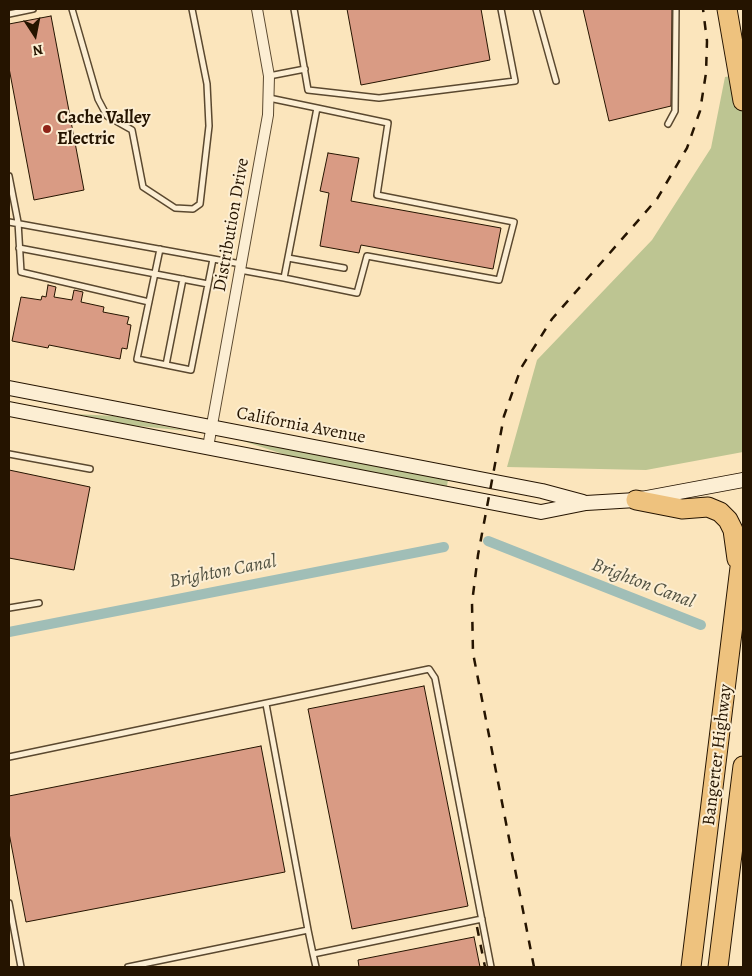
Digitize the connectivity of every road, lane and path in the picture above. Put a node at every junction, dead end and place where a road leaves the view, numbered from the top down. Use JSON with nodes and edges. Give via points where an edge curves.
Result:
{"nodes":[{"id":1,"x":33,"y":9,"type":"edge"},
{"id":2,"x":72,"y":9,"type":"edge"},
{"id":3,"x":192,"y":9,"type":"edge"},
{"id":4,"x":256,"y":9,"type":"edge"},
{"id":5,"x":294,"y":9,"type":"edge"},
{"id":6,"x":501,"y":9,"type":"edge"},
{"id":7,"x":536,"y":9,"type":"edge"},
{"id":8,"x":676,"y":9,"type":"edge"},
{"id":9,"x":727,"y":9,"type":"edge"},
{"id":10,"x":9,"y":14,"type":"edge"},
{"id":11,"x":305,"y":69,"type":"junction"},
{"id":12,"x":269,"y":76,"type":"junction"},
{"id":13,"x":556,"y":81,"type":"dead end"},
{"id":14,"x":269,"y":98,"type":"junction"},
{"id":15,"x":743,"y":101,"type":"edge"},
{"id":16,"x":317,"y":108,"type":"junction"},
{"id":17,"x":668,"y":124,"type":"dead end"},
{"id":18,"x":9,"y":176,"type":"edge"},
{"id":19,"x":9,"y":222,"type":"edge"},
{"id":20,"x":18,"y":222,"type":"junction"},
{"id":21,"x":19,"y":248,"type":"junction"},
{"id":22,"x":160,"y":249,"type":"junction"},
{"id":23,"x":288,"y":258,"type":"junction"},
{"id":24,"x":213,"y":259,"type":"junction"},
{"id":25,"x":241,"y":267,"type":"junction"},
{"id":26,"x":344,"y":268,"type":"dead end"},
{"id":27,"x":155,"y":274,"type":"junction"},
{"id":28,"x":284,"y":278,"type":"junction"},
{"id":29,"x":183,"y":279,"type":"junction"},
{"id":30,"x":208,"y":284,"type":"junction"},
{"id":31,"x":148,"y":302,"type":"junction"},
{"id":32,"x":166,"y":365,"type":"junction"},
{"id":33,"x":9,"y":388,"type":"edge"},
{"id":34,"x":9,"y":408,"type":"edge"},
{"id":35,"x":211,"y":428,"type":"junction"},
{"id":36,"x":208,"y":447,"type":"junction"},
{"id":37,"x":9,"y":454,"type":"edge"},
{"id":38,"x":90,"y":469,"type":"dead end"},
{"id":39,"x":743,"y":480,"type":"edge"},
{"id":40,"x":636,"y":500,"type":"junction"},
{"id":41,"x":586,"y":503,"type":"junction"},
{"id":42,"x":743,"y":543,"type":"edge"},
{"id":43,"x":740,"y":573,"type":"junction"},
{"id":44,"x":40,"y":603,"type":"dead end"},
{"id":45,"x":9,"y":608,"type":"edge"},
{"id":46,"x":266,"y":704,"type":"junction"},
{"id":47,"x":9,"y":757,"type":"edge"},
{"id":48,"x":743,"y":766,"type":"edge"},
{"id":49,"x":9,"y":903,"type":"edge"},
{"id":50,"x":482,"y":919,"type":"junction"},
{"id":51,"x":308,"y":930,"type":"junction"},
{"id":52,"x":313,"y":954,"type":"junction"},
{"id":53,"x":21,"y":967,"type":"edge"},
{"id":54,"x":128,"y":967,"type":"edge"},
{"id":55,"x":316,"y":967,"type":"edge"},
{"id":56,"x":491,"y":967,"type":"edge"},
{"id":57,"x":691,"y":967,"type":"edge"},
{"id":58,"x":718,"y":967,"type":"edge"}],
"edges":[{"from":1,"to":10,"type":"lane"},
{"from":2,"to":3,"type":"lane","via":[[98,98],[107,116],[132,130],[143,187],[175,208],[193,209],[200,204],[209,126],[207,84]]},
{"from":4,"to":12,"type":"street","name":"Distribution Drive"},
{"from":5,"to":11,"type":"lane"},
{"from":6,"to":11,"type":"lane","via":[[515,81],[380,98],[308,90]]},
{"from":7,"to":13,"type":"lane"},
{"from":8,"to":17,"type":"lane","via":[[675,111]]},
{"from":9,"to":15,"type":"highway"},
{"from":11,"to":12,"type":"lane"},
{"from":12,"to":14,"type":"street","name":"Distribution Drive"},
{"from":14,"to":16,"type":"lane"},
{"from":14,"to":25,"type":"street","name":"Distribution Drive"},
{"from":16,"to":23,"type":"lane"},
{"from":16,"to":28,"type":"lane","via":[[388,123],[377,195],[514,222],[499,280],[367,256],[357,294]]},
{"from":18,"to":20,"type":"lane"},
{"from":19,"to":20,"type":"lane"},
{"from":20,"to":21,"type":"lane"},
{"from":20,"to":22,"type":"lane"},
{"from":21,"to":27,"type":"lane"},
{"from":21,"to":31,"type":"lane","via":[[21,272]]},
{"from":22,"to":24,"type":"lane"},
{"from":22,"to":27,"type":"lane"},
{"from":23,"to":26,"type":"lane"},
{"from":23,"to":28,"type":"lane"},
{"from":24,"to":25,"type":"lane"},
{"from":24,"to":30,"type":"lane"},
{"from":25,"to":28,"type":"lane"},
{"from":25,"to":35,"type":"street","name":"Distribution Drive"},
{"from":27,"to":29,"type":"lane"},
{"from":27,"to":31,"type":"lane"},
{"from":29,"to":30,"type":"lane"},
{"from":29,"to":32,"type":"lane"},
{"from":30,"to":32,"type":"lane","via":[[191,370]]},
{"from":31,"to":32,"type":"lane","via":[[136,359]]},
{"from":33,"to":35,"type":"main road","name":"California Avenue"},
{"from":34,"to":36,"type":"main road","name":"California Avenue"},
{"from":35,"to":36,"type":"street","name":"Distribution Drive"},
{"from":35,"to":41,"type":"main road","name":"California Avenue","via":[[542,491]]},
{"from":36,"to":41,"type":"main road","name":"California Avenue","via":[[541,512]]},
{"from":37,"to":38,"type":"lane"},
{"from":39,"to":40,"type":"main road","name":"California Avenue"},
{"from":40,"to":41,"type":"main road","name":"California Avenue"},
{"from":40,"to":43,"type":"highway","via":[[682,509],[708,507],[720,512],[733,530]]},
{"from":42,"to":43,"type":"highway","name":"Bangerter Highway"},
{"from":43,"to":57,"type":"highway","name":"Bangerter Highway"},
{"from":44,"to":45,"type":"lane"},
{"from":46,"to":47,"type":"lane"},
{"from":46,"to":50,"type":"lane","via":[[429,669],[435,678]]},
{"from":46,"to":51,"type":"lane"},
{"from":48,"to":58,"type":"highway","name":"Bangerter Highway"},
{"from":49,"to":53,"type":"lane"},
{"from":50,"to":52,"type":"lane"},
{"from":50,"to":56,"type":"lane"},
{"from":51,"to":52,"type":"lane"},
{"from":51,"to":54,"type":"lane"},
{"from":52,"to":55,"type":"lane"}]}
